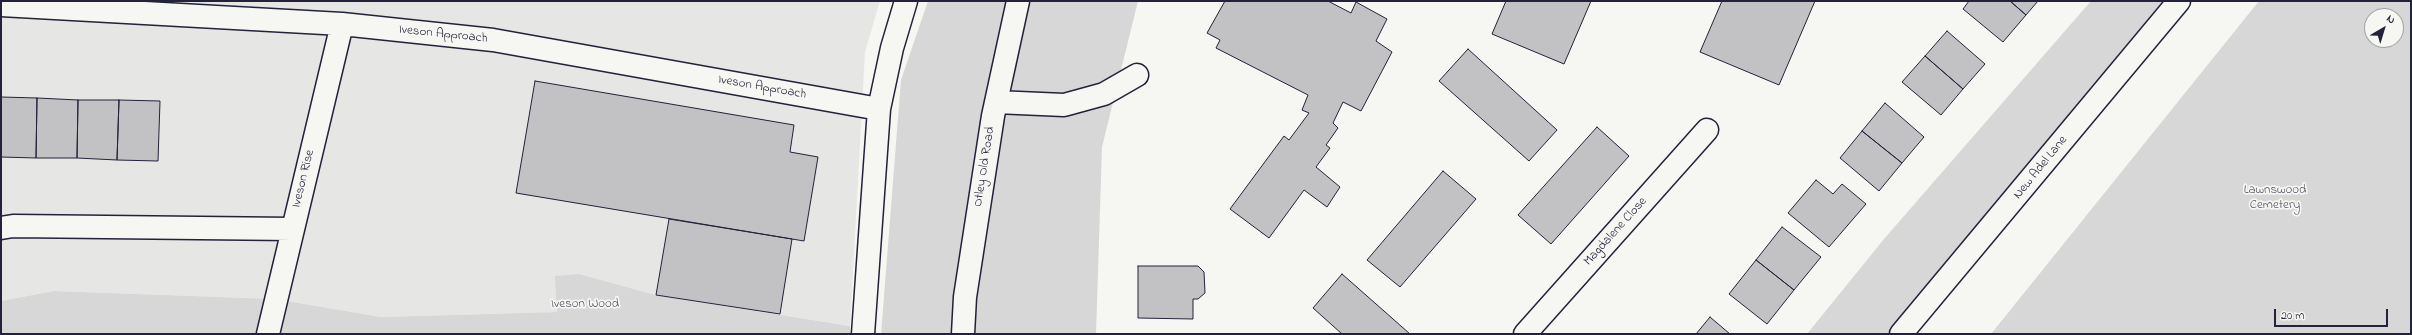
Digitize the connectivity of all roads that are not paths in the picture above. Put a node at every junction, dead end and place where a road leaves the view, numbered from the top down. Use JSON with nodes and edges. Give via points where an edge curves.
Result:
{"nodes":[{"id":1,"x":906,"y":1,"type":"edge"},
{"id":2,"x":1018,"y":1,"type":"edge"},
{"id":3,"x":2179,"y":1,"type":"edge"},
{"id":4,"x":1,"y":5,"type":"edge"},
{"id":5,"x":342,"y":24,"type":"junction"},
{"id":6,"x":1137,"y":75,"type":"dead end"},
{"id":7,"x":996,"y":102,"type":"junction"},
{"id":8,"x":879,"y":109,"type":"junction"},
{"id":9,"x":1707,"y":130,"type":"dead end"},
{"id":10,"x":1,"y":228,"type":"edge"},
{"id":11,"x":292,"y":229,"type":"junction"},
{"id":12,"x":268,"y":334,"type":"edge"},
{"id":13,"x":863,"y":334,"type":"edge"},
{"id":14,"x":963,"y":334,"type":"edge"},
{"id":15,"x":1525,"y":334,"type":"edge"},
{"id":16,"x":1901,"y":334,"type":"edge"}],
"edges":[{"from":1,"to":8,"type":"street","via":[[892,48]]},
{"from":2,"to":7,"type":"street","name":"Otley Old Road"},
{"from":3,"to":16,"type":"street","name":"New Adel Lane"},
{"from":4,"to":5,"type":"street","name":"Iveson Approach"},
{"from":5,"to":8,"type":"street","name":"Iveson Approach","via":[[493,40]]},
{"from":5,"to":11,"type":"street","name":"Iveson Rise"},
{"from":6,"to":7,"type":"street","via":[[1104,94],[1064,105]]},
{"from":7,"to":14,"type":"street","name":"Otley Old Road","via":[[965,297]]},
{"from":8,"to":13,"type":"street"},
{"from":9,"to":15,"type":"street","name":"Magdalene Close"},
{"from":10,"to":11,"type":"street","via":[[13,226]]},
{"from":11,"to":12,"type":"street","name":"Iveson Rise"}]}
